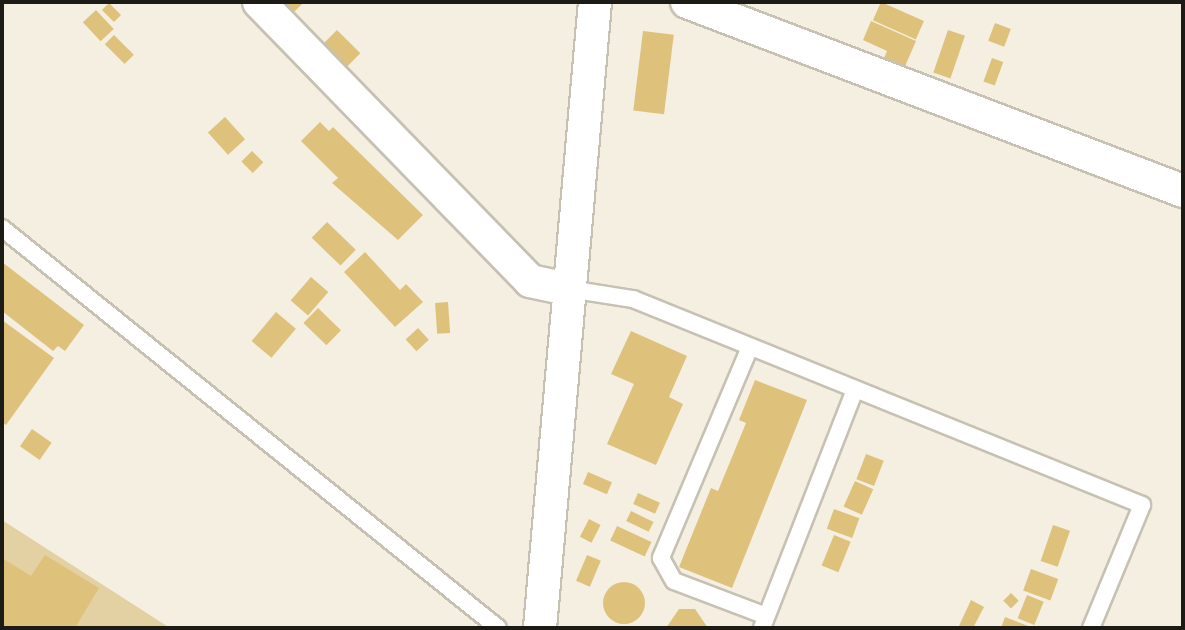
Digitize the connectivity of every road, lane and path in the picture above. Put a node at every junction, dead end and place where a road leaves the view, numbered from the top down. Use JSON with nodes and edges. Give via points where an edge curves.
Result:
{"nodes":[{"id":1,"x":259,"y":2,"type":"edge"},
{"id":2,"x":595,"y":2,"type":"edge"},
{"id":3,"x":687,"y":2,"type":"edge"},
{"id":4,"x":1183,"y":191,"type":"edge"},
{"id":5,"x":2,"y":228,"type":"edge"},
{"id":6,"x":569,"y":289,"type":"junction"},
{"id":7,"x":750,"y":347,"type":"junction"},
{"id":8,"x":855,"y":390,"type":"junction"},
{"id":9,"x":764,"y":622,"type":"edge"},
{"id":10,"x":498,"y":628,"type":"edge"},
{"id":11,"x":540,"y":628,"type":"edge"},
{"id":12,"x":1091,"y":628,"type":"edge"}],
"edges":[{"from":1,"to":6,"type":"street","via":[[530,281]]},
{"from":2,"to":6,"type":"street"},
{"from":3,"to":4,"type":"street"},
{"from":5,"to":10,"type":"lane"},
{"from":6,"to":7,"type":"lane","via":[[633,299]]},
{"from":6,"to":11,"type":"street"},
{"from":7,"to":8,"type":"lane"},
{"from":7,"to":9,"type":"lane","via":[[661,558],[674,581]]},
{"from":8,"to":9,"type":"lane"},
{"from":8,"to":12,"type":"lane","via":[[1142,505]]}]}
